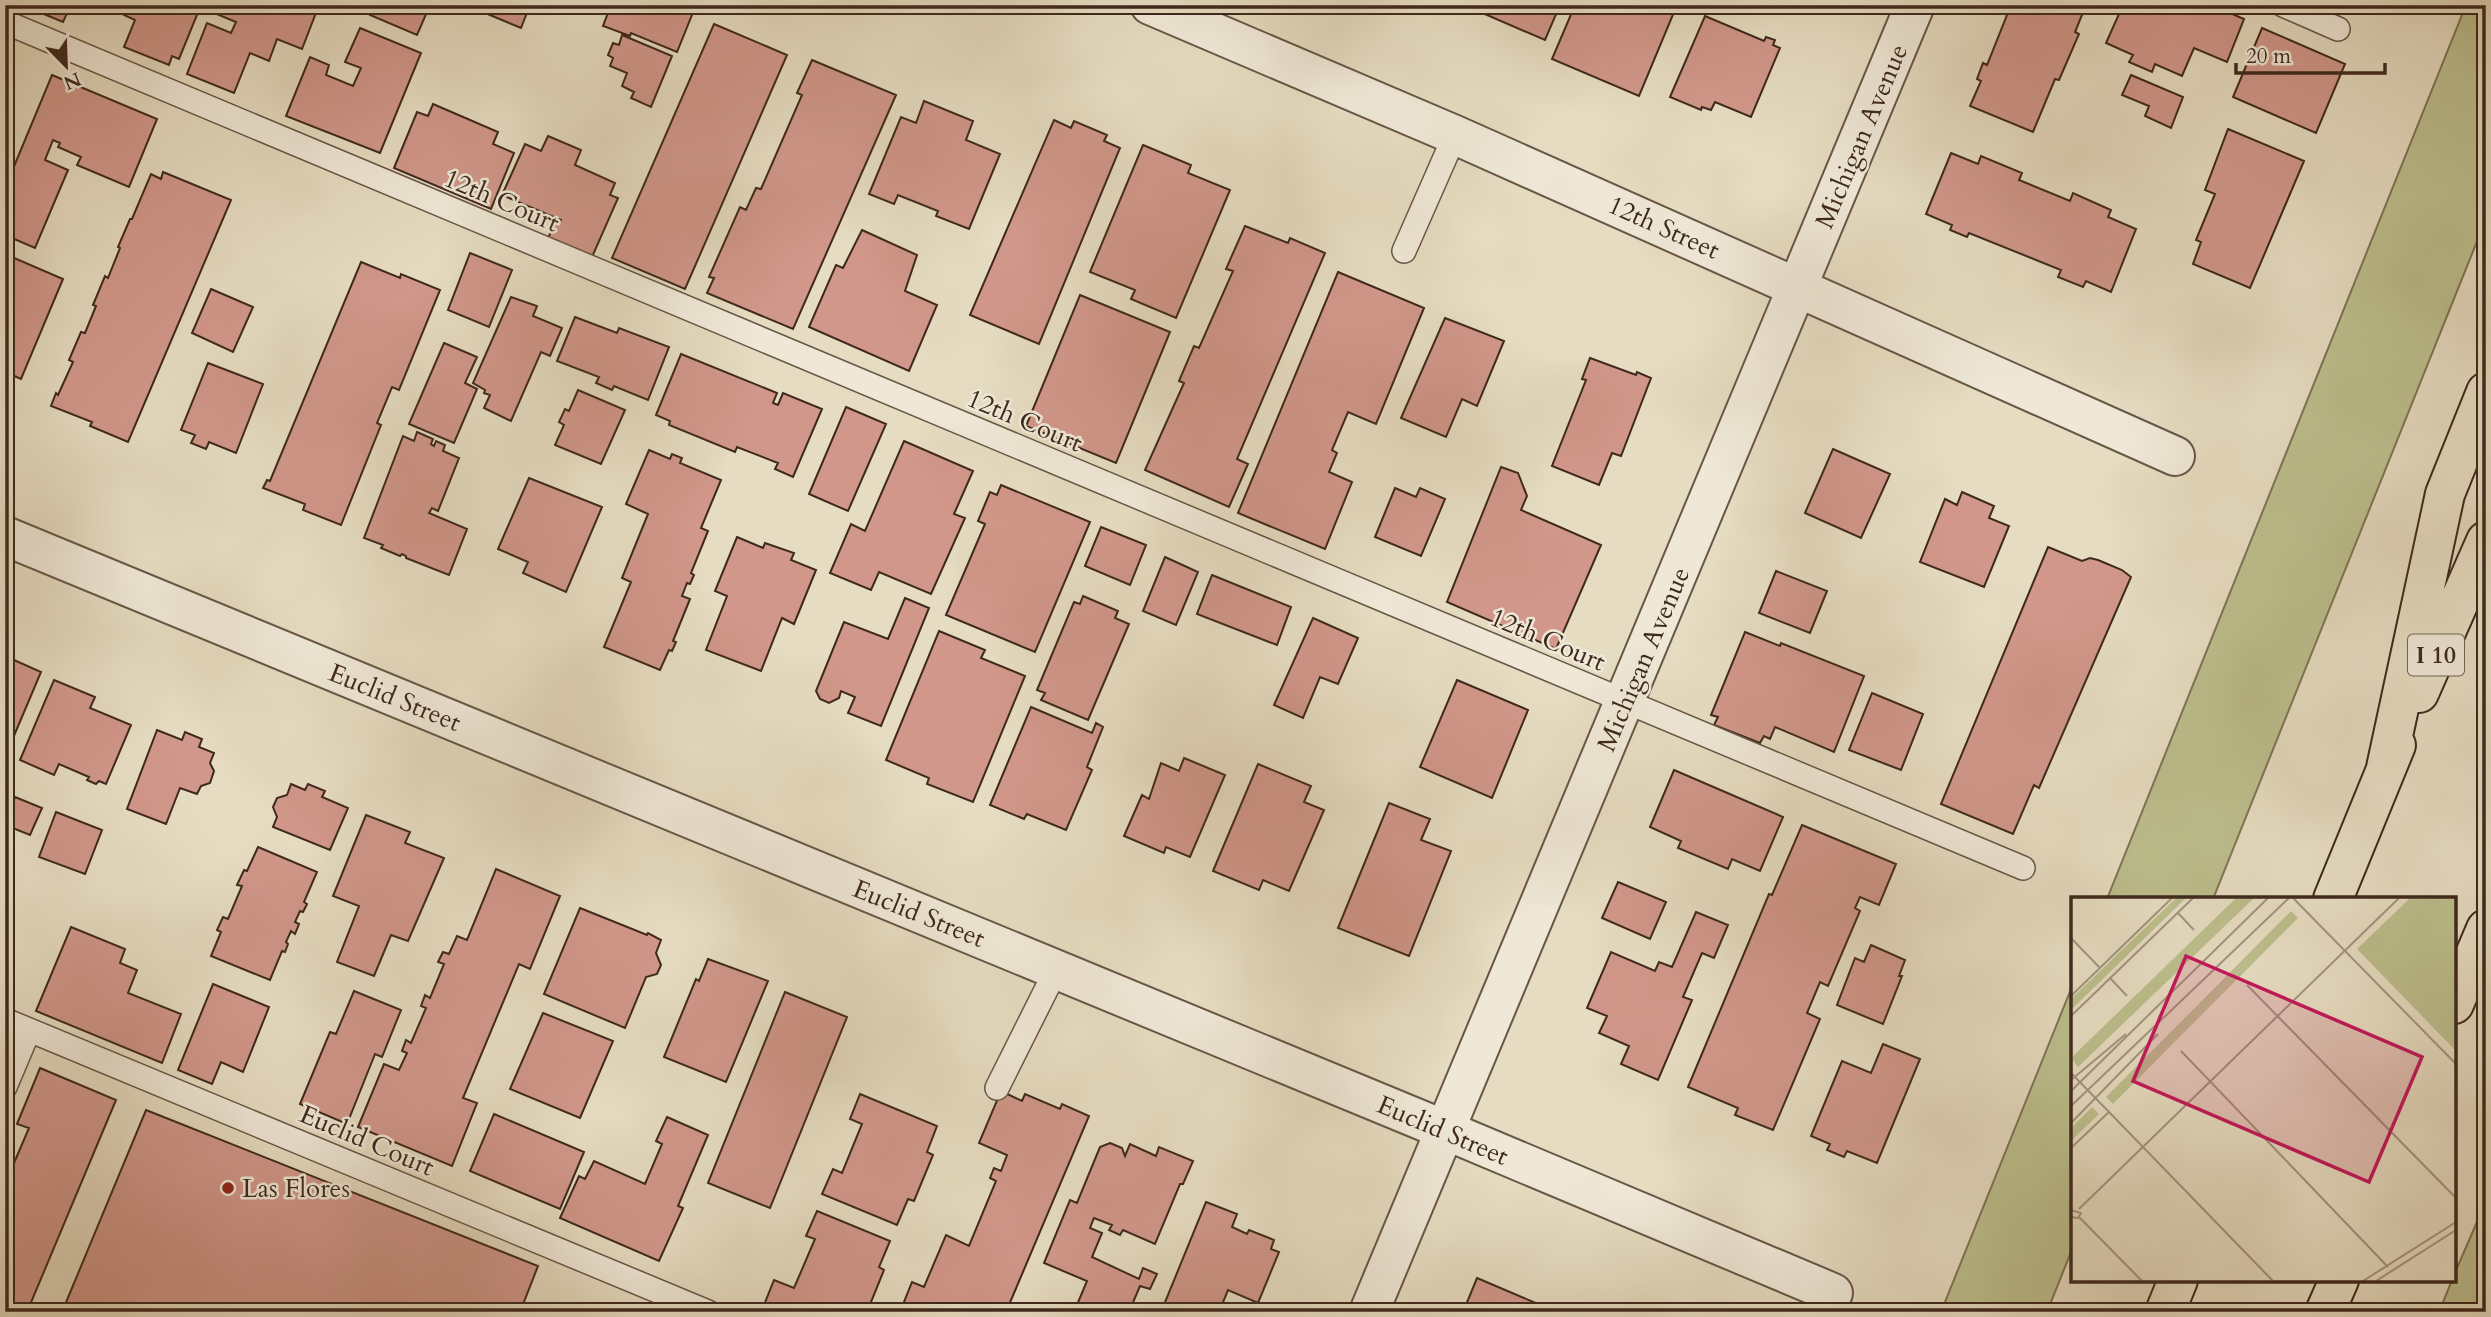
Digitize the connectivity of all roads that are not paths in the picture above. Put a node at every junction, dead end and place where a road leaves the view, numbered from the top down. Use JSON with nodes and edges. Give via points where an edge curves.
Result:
{"nodes":[{"id":1,"x":1150,"y":5,"type":"edge"},
{"id":2,"x":1915,"y":5,"type":"edge"},
{"id":3,"x":2283,"y":5,"type":"edge"},
{"id":4,"x":5,"y":22,"type":"edge"},
{"id":5,"x":2338,"y":29,"type":"dead end"},
{"id":6,"x":1455,"y":135,"type":"junction"},
{"id":7,"x":1404,"y":251,"type":"dead end"},
{"id":8,"x":1798,"y":286,"type":"junction"},
{"id":9,"x":2486,"y":393,"type":"edge"},
{"id":10,"x":2175,"y":456,"type":"dead end"},
{"id":11,"x":5,"y":536,"type":"edge"},
{"id":12,"x":2486,"y":541,"type":"edge"},
{"id":13,"x":1625,"y":702,"type":"junction"},
{"id":14,"x":2386,"y":768,"type":"junction"},
{"id":15,"x":2023,"y":868,"type":"dead end"},
{"id":16,"x":2334,"y":897,"type":"edge"},
{"id":17,"x":2486,"y":929,"type":"edge"},
{"id":18,"x":1056,"y":970,"type":"junction"},
{"id":19,"x":2456,"y":999,"type":"edge"},
{"id":20,"x":5,"y":1020,"type":"edge"},
{"id":21,"x":29,"y":1030,"type":"junction"},
{"id":22,"x":5,"y":1087,"type":"edge"},
{"id":23,"x":998,"y":1088,"type":"dead end"},
{"id":24,"x":1445,"y":1130,"type":"junction"},
{"id":25,"x":2177,"y":1282,"type":"edge"},
{"id":26,"x":2338,"y":1282,"type":"edge"},
{"id":27,"x":1833,"y":1293,"type":"dead end"},
{"id":28,"x":708,"y":1312,"type":"edge"},
{"id":29,"x":1369,"y":1312,"type":"edge"},
{"id":30,"x":2165,"y":1312,"type":"edge"},
{"id":31,"x":2326,"y":1312,"type":"edge"}],
"edges":[{"from":1,"to":6,"type":"street","name":"12th Street"},
{"from":2,"to":8,"type":"street","name":"Michigan Avenue"},
{"from":3,"to":5,"type":"lane"},
{"from":4,"to":13,"type":"lane","name":"12th Court"},
{"from":6,"to":7,"type":"lane"},
{"from":6,"to":8,"type":"street","name":"12th Street"},
{"from":8,"to":10,"type":"street","name":"12th Street"},
{"from":8,"to":13,"type":"street","name":"Michigan Avenue"},
{"from":9,"to":14,"type":"highway","via":[[2445,494]]},
{"from":11,"to":18,"type":"street","name":"Euclid Street"},
{"from":12,"to":14,"type":"highway","number":"I 10"},
{"from":13,"to":15,"type":"lane","name":"12th Court"},
{"from":13,"to":24,"type":"street","name":"Michigan Avenue"},
{"from":14,"to":16,"type":"highway","number":"I 10"},
{"from":17,"to":19,"type":"highway"},
{"from":18,"to":23,"type":"lane"},
{"from":18,"to":24,"type":"street","name":"Euclid Street"},
{"from":20,"to":21,"type":"lane","name":"Euclid Court"},
{"from":21,"to":22,"type":"lane"},
{"from":21,"to":28,"type":"lane","name":"Euclid Court"},
{"from":24,"to":27,"type":"street","name":"Euclid Street"},
{"from":24,"to":29,"type":"street","name":"Michigan Avenue"},
{"from":25,"to":30,"type":"highway"},
{"from":26,"to":31,"type":"highway"}]}
